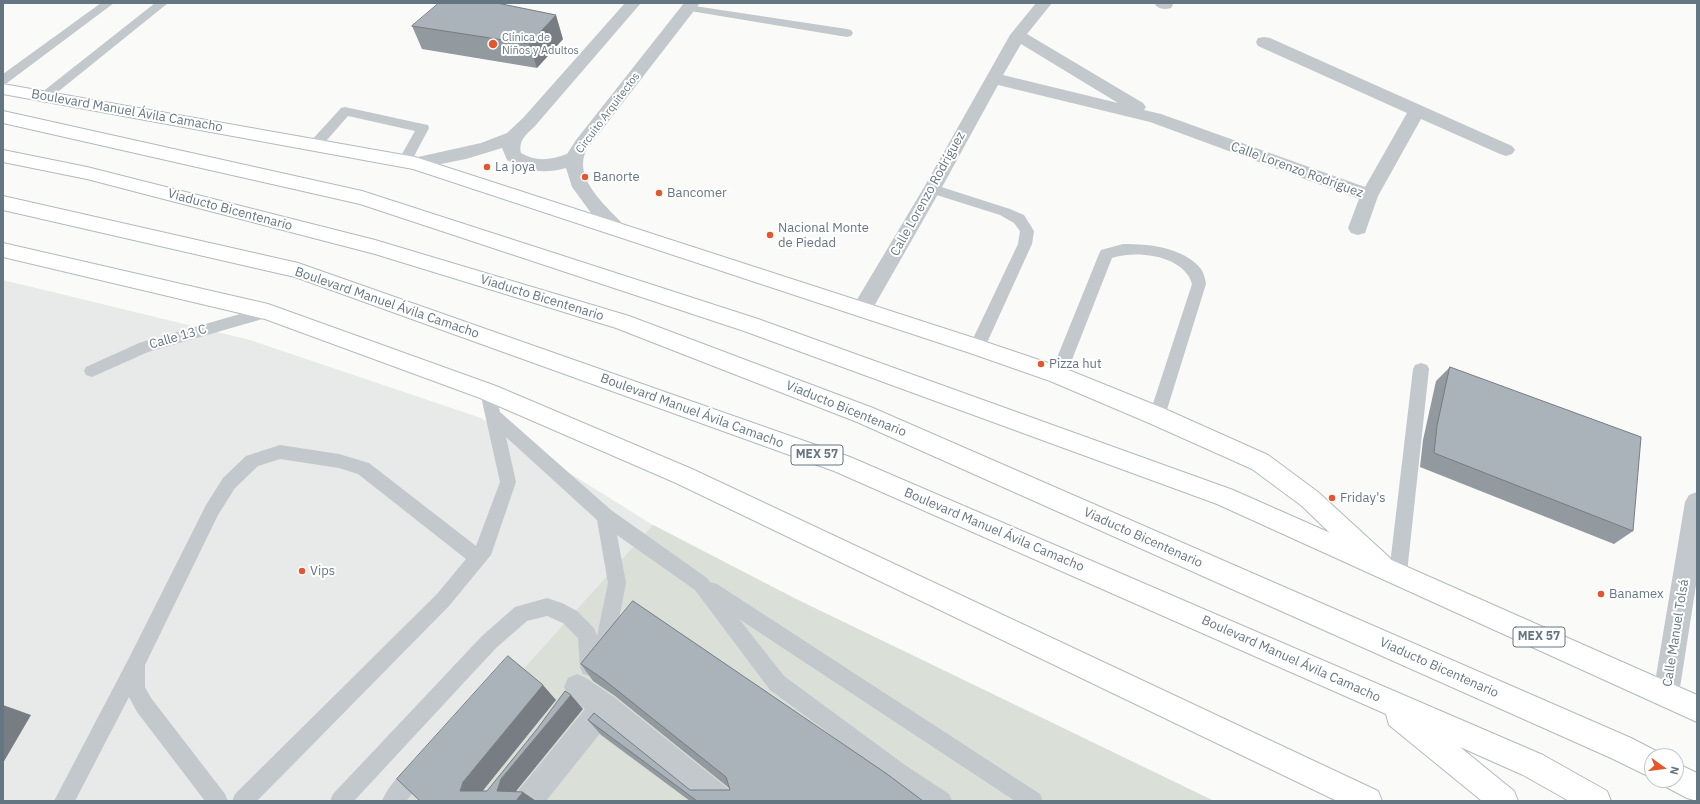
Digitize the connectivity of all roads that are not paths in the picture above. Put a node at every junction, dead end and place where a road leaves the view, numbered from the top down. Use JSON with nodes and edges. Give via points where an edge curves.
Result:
{"nodes":[{"id":1,"x":108,"y":3,"type":"edge"},
{"id":2,"x":162,"y":3,"type":"edge"},
{"id":3,"x":634,"y":3,"type":"edge"},
{"id":4,"x":1044,"y":3,"type":"edge"},
{"id":5,"x":690,"y":5,"type":"edge"},
{"id":6,"x":848,"y":33,"type":"dead end"},
{"id":7,"x":1018,"y":35,"type":"junction"},
{"id":8,"x":1264,"y":42,"type":"dead end"},
{"id":9,"x":993,"y":78,"type":"junction"},
{"id":10,"x":3,"y":80,"type":"edge"},
{"id":11,"x":3,"y":89,"type":"edge"},
{"id":12,"x":45,"y":96,"type":"junction"},
{"id":13,"x":1417,"y":110,"type":"junction"},
{"id":14,"x":3,"y":117,"type":"edge"},
{"id":15,"x":1155,"y":118,"type":"junction"},
{"id":16,"x":512,"y":137,"type":"junction"},
{"id":17,"x":315,"y":145,"type":"junction"},
{"id":18,"x":1506,"y":150,"type":"dead end"},
{"id":19,"x":3,"y":156,"type":"edge"},
{"id":20,"x":575,"y":158,"type":"junction"},
{"id":21,"x":410,"y":162,"type":"junction"},
{"id":22,"x":932,"y":189,"type":"junction"},
{"id":23,"x":1369,"y":196,"type":"junction"},
{"id":24,"x":3,"y":203,"type":"edge"},
{"id":25,"x":614,"y":227,"type":"junction"},
{"id":26,"x":1358,"y":228,"type":"dead end"},
{"id":27,"x":3,"y":250,"type":"edge"},
{"id":28,"x":862,"y":309,"type":"junction"},
{"id":29,"x":268,"y":312,"type":"junction"},
{"id":30,"x":977,"y":347,"type":"junction"},
{"id":31,"x":1421,"y":369,"type":"dead end"},
{"id":32,"x":92,"y":371,"type":"dead end"},
{"id":33,"x":1058,"y":375,"type":"junction"},
{"id":34,"x":488,"y":392,"type":"junction"},
{"id":35,"x":493,"y":415,"type":"junction"},
{"id":36,"x":1157,"y":416,"type":"junction"},
{"id":37,"x":1697,"y":502,"type":"edge"},
{"id":38,"x":605,"y":516,"type":"junction"},
{"id":39,"x":478,"y":558,"type":"junction"},
{"id":40,"x":1389,"y":570,"type":"junction"},
{"id":41,"x":701,"y":584,"type":"junction"},
{"id":42,"x":136,"y":664,"type":"junction"},
{"id":43,"x":578,"y":686,"type":"junction"},
{"id":44,"x":1666,"y":694,"type":"junction"},
{"id":45,"x":1378,"y":697,"type":"junction"},
{"id":46,"x":604,"y":707,"type":"junction"},
{"id":47,"x":1697,"y":709,"type":"edge"},
{"id":48,"x":429,"y":759,"type":"edge"},
{"id":49,"x":1644,"y":760,"type":"edge"},
{"id":50,"x":1684,"y":781,"type":"edge"},
{"id":51,"x":1697,"y":788,"type":"edge"},
{"id":52,"x":64,"y":801,"type":"edge"},
{"id":53,"x":218,"y":801,"type":"edge"},
{"id":54,"x":242,"y":801,"type":"edge"},
{"id":55,"x":340,"y":801,"type":"edge"},
{"id":56,"x":392,"y":801,"type":"edge"},
{"id":57,"x":528,"y":801,"type":"edge"},
{"id":58,"x":721,"y":801,"type":"edge"},
{"id":59,"x":942,"y":801,"type":"edge"},
{"id":60,"x":1033,"y":801,"type":"edge"},
{"id":61,"x":1368,"y":801,"type":"edge"},
{"id":62,"x":1504,"y":801,"type":"edge"},
{"id":63,"x":1597,"y":801,"type":"edge"}],
"edges":[{"from":1,"to":10,"type":"lane"},
{"from":2,"to":12,"type":"lane"},
{"from":3,"to":16,"type":"street","via":[[529,122]]},
{"from":4,"to":7,"type":"street","name":"Calle Lorenzo Rodríguez"},
{"from":5,"to":6,"type":"lane"},
{"from":5,"to":20,"type":"street","name":"Circuito Arquitectos","via":[[579,147]]},
{"from":7,"to":9,"type":"street","name":"Calle Lorenzo Rodríguez"},
{"from":7,"to":15,"type":"street","name":"Calle Lorenzo Rodríguez"},
{"from":8,"to":13,"type":"street"},
{"from":9,"to":15,"type":"street","name":"Calle Lorenzo Rodríguez"},
{"from":9,"to":22,"type":"street","name":"Calle Lorenzo Rodríguez"},
{"from":11,"to":12,"type":"main road","name":"Boulevard Manuel Ávila Camacho"},
{"from":12,"to":17,"type":"main road","name":"Boulevard Manuel Ávila Camacho"},
{"from":13,"to":18,"type":"street"},
{"from":13,"to":23,"type":"street","name":"Calle Lorenzo Rodríguez"},
{"from":14,"to":40,"type":"main road","name":"Boulevard Manuel Ávila Camacho","number":"MEX 57","via":[[369,200],[758,328],[1225,498]]},
{"from":15,"to":23,"type":"street","name":"Calle Lorenzo Rodríguez"},
{"from":16,"to":20,"type":"street","via":[[513,156],[529,164],[550,166]]},
{"from":16,"to":21,"type":"street","via":[[466,153]]},
{"from":17,"to":21,"type":"main road","name":"Boulevard Manuel Ávila Camacho"},
{"from":17,"to":21,"type":"lane","via":[[345,111],[424,128]]},
{"from":19,"to":49,"type":"main road","name":"Viaducto Bicentenario","via":[[87,173],[375,247],[622,322],[865,415]]},
{"from":20,"to":25,"type":"street","name":"Circuito Arquitectos","via":[[576,177],[583,190]]},
{"from":21,"to":25,"type":"main road","name":"Boulevard Manuel Ávila Camacho"},
{"from":22,"to":28,"type":"street","name":"Calle Lorenzo Rodríguez"},
{"from":22,"to":30,"type":"lane","via":[[1005,212],[1019,219],[1027,231],[1025,244]]},
{"from":23,"to":26,"type":"street"},
{"from":24,"to":45,"type":"main road","name":"Boulevard Manuel Ávila Camacho","number":"MEX 57","via":[[298,270],[835,462]]},
{"from":25,"to":28,"type":"main road","name":"Boulevard Manuel Ávila Camacho"},
{"from":27,"to":29,"type":"main road"},
{"from":28,"to":30,"type":"main road","name":"Boulevard Manuel Ávila Camacho"},
{"from":29,"to":32,"type":"lane","name":"Calle 13 C","via":[[144,347]]},
{"from":29,"to":34,"type":"main road"},
{"from":30,"to":33,"type":"main road","name":"Boulevard Manuel Ávila Camacho"},
{"from":31,"to":40,"type":"lane"},
{"from":33,"to":36,"type":"main road","name":"Boulevard Manuel Ávila Camacho"},
{"from":33,"to":36,"type":"lane","via":[[1106,254],[1123,249],[1146,249],[1166,254],[1181,261],[1196,273],[1199,284]]},
{"from":34,"to":35,"type":"lane"},
{"from":34,"to":61,"type":"main road","via":[[684,476]]},
{"from":35,"to":38,"type":"lane"},
{"from":35,"to":39,"type":"lane","via":[[508,482],[485,549]]},
{"from":36,"to":40,"type":"main road","name":"Boulevard Manuel Ávila Camacho","via":[[1260,462],[1310,499]]},
{"from":37,"to":44,"type":"street","name":"Calle Manuel Tolsá"},
{"from":38,"to":41,"type":"lane"},
{"from":38,"to":43,"type":"lane","via":[[617,582],[607,634]]},
{"from":39,"to":42,"type":"lane","via":[[363,468],[339,461],[280,452],[252,461],[229,483],[212,510]]},
{"from":39,"to":54,"type":"lane","via":[[443,600]]},
{"from":40,"to":44,"type":"main road","name":"Boulevard Manuel Ávila Camacho","number":"MEX 57"},
{"from":41,"to":59,"type":"lane","via":[[777,683],[898,772]]},
{"from":41,"to":60,"type":"lane"},
{"from":42,"to":52,"type":"lane"},
{"from":42,"to":53,"type":"lane","via":[[135,690]]},
{"from":43,"to":46,"type":"street"},
{"from":43,"to":55,"type":"lane","via":[[588,634],[570,617],[547,607],[522,613],[489,642]]},
{"from":44,"to":47,"type":"main road","name":"Boulevard Manuel Ávila Camacho","number":"MEX 57"},
{"from":45,"to":62,"type":"main road"},
{"from":45,"to":63,"type":"main road","name":"Boulevard Manuel Ávila Camacho","number":"MEX 57","via":[[1533,765]]},
{"from":46,"to":57,"type":"street"},
{"from":46,"to":58,"type":"street"},
{"from":48,"to":56,"type":"lane"},
{"from":50,"to":51,"type":"main road"}]}
